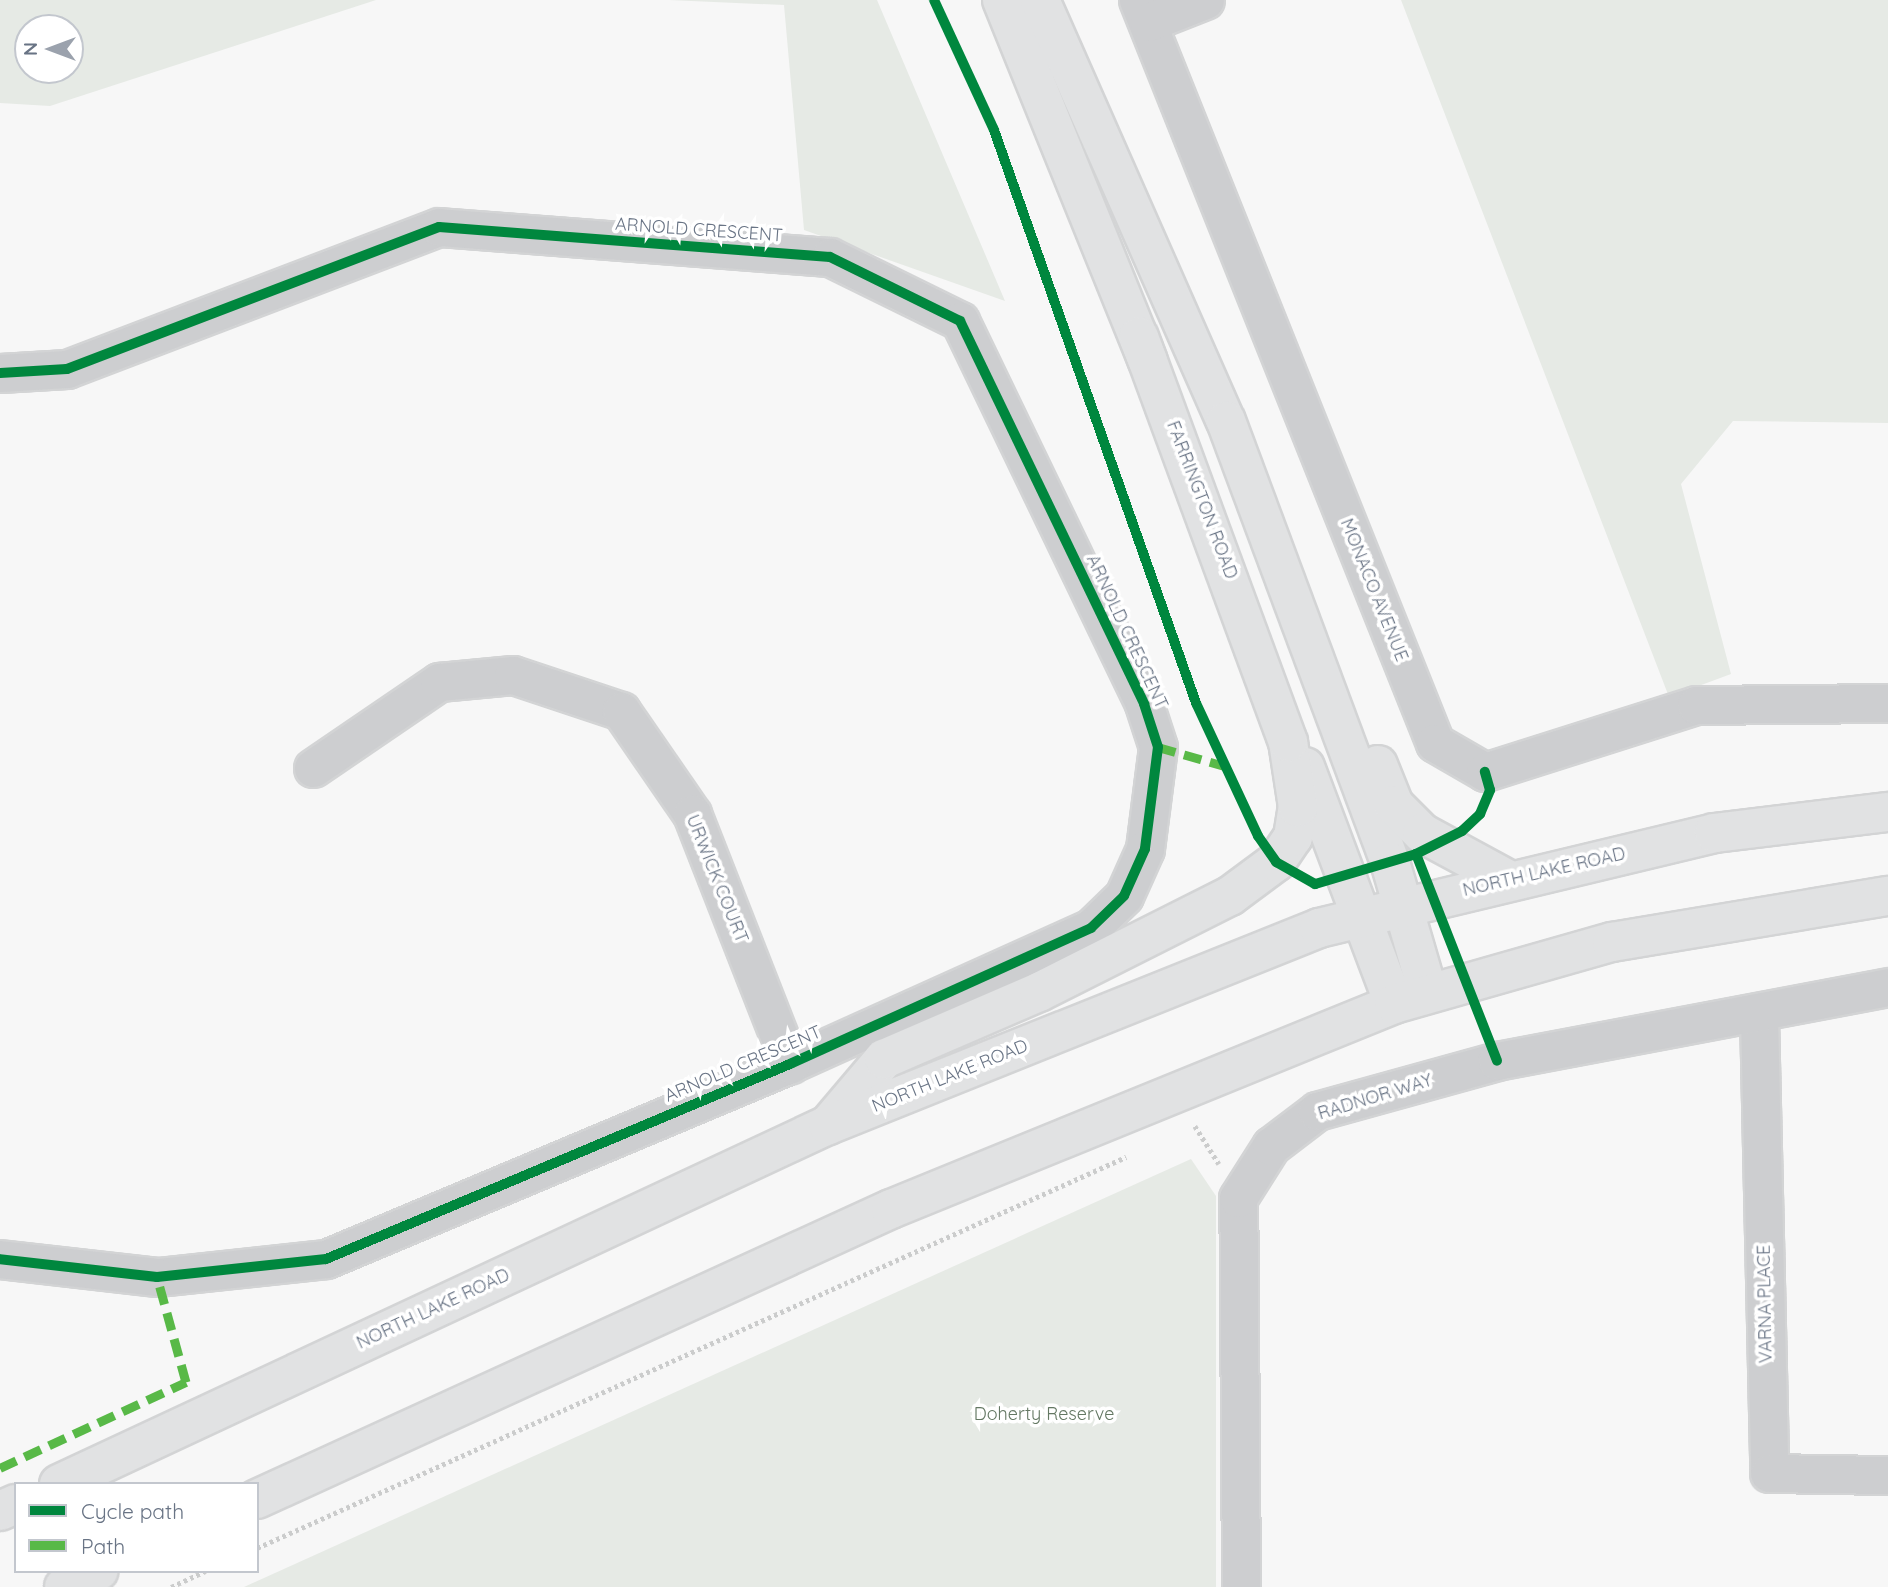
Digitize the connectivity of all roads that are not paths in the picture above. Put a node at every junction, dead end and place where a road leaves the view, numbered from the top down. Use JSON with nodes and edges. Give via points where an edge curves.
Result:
{"nodes":[{"id":1,"x":1002,"y":0,"type":"edge"},
{"id":2,"x":1040,"y":0,"type":"edge"},
{"id":3,"x":1205,"y":0,"type":"edge"},
{"id":4,"x":1143,"y":11,"type":"edge"},
{"id":5,"x":1139,"y":337,"type":"junction"},
{"id":6,"x":0,"y":373,"type":"edge"},
{"id":7,"x":1226,"y":421,"type":"junction"},
{"id":8,"x":1888,"y":703,"type":"edge"},
{"id":9,"x":313,"y":768,"type":"dead end"},
{"id":10,"x":1888,"y":812,"type":"edge"},
{"id":11,"x":1507,"y":880,"type":"junction"},
{"id":12,"x":1888,"y":896,"type":"edge"},
{"id":13,"x":1405,"y":906,"type":"junction"},
{"id":14,"x":1363,"y":916,"type":"junction"},
{"id":15,"x":1888,"y":987,"type":"edge"},
{"id":16,"x":1411,"y":998,"type":"junction"},
{"id":17,"x":1759,"y":1016,"type":"junction"},
{"id":18,"x":790,"y":1064,"type":"junction"},
{"id":19,"x":828,"y":1125,"type":"junction"},
{"id":20,"x":0,"y":1259,"type":"edge"},
{"id":21,"x":1888,"y":1475,"type":"edge"},
{"id":22,"x":63,"y":1482,"type":"edge"},
{"id":23,"x":259,"y":1498,"type":"edge"},
{"id":24,"x":95,"y":1573,"type":"edge"},
{"id":25,"x":64,"y":1587,"type":"edge"},
{"id":26,"x":1241,"y":1587,"type":"edge"}],
"edges":[{"from":1,"to":5,"type":"main road","name":"FARRINGTON ROAD"},
{"from":2,"to":7,"type":"main road"},
{"from":3,"to":4,"type":"street"},
{"from":4,"to":8,"type":"street","name":"MONACO AVENUE","via":[[1436,743],[1485,772],[1696,705]]},
{"from":5,"to":14,"type":"main road","name":"FARRINGTON ROAD"},
{"from":5,"to":19,"type":"main road","via":[[1288,742],[1298,807],[1293,837],[1276,862],[1230,896],[1039,992],[884,1059]]},
{"from":6,"to":18,"type":"street","name":"ARNOLD CRESCENT","via":[[67,369],[439,227],[830,257],[960,321],[1144,704],[1158,747],[1145,849],[1124,896],[1091,929]]},
{"from":7,"to":11,"type":"main road","via":[[1277,513],[1394,805],[1458,858]]},
{"from":7,"to":13,"type":"main road"},
{"from":9,"to":18,"type":"street","name":"URWICK COURT","via":[[439,682],[513,675],[621,711],[692,814]]},
{"from":10,"to":11,"type":"main road","name":"NORTH LAKE ROAD","via":[[1714,834]]},
{"from":11,"to":13,"type":"main road","name":"NORTH LAKE ROAD"},
{"from":12,"to":16,"type":"main road","via":[[1625,940]]},
{"from":13,"to":14,"type":"main road","name":"NORTH LAKE ROAD"},
{"from":13,"to":16,"type":"main road"},
{"from":14,"to":16,"type":"main road","name":"FARRINGTON ROAD"},
{"from":14,"to":19,"type":"main road","name":"NORTH LAKE ROAD"},
{"from":15,"to":17,"type":"street","name":"RADNOR WAY"},
{"from":16,"to":23,"type":"main road","via":[[891,1209]]},
{"from":17,"to":21,"type":"street","name":"VARNA PLACE","via":[[1769,1473]]},
{"from":17,"to":26,"type":"street","name":"RADNOR WAY","via":[[1497,1061],[1317,1111],[1271,1146],[1238,1198]]},
{"from":18,"to":20,"type":"street","name":"ARNOLD CRESCENT","via":[[326,1259],[157,1277]]},
{"from":19,"to":22,"type":"main road","name":"NORTH LAKE ROAD"},
{"from":24,"to":25,"type":"main road"}]}
